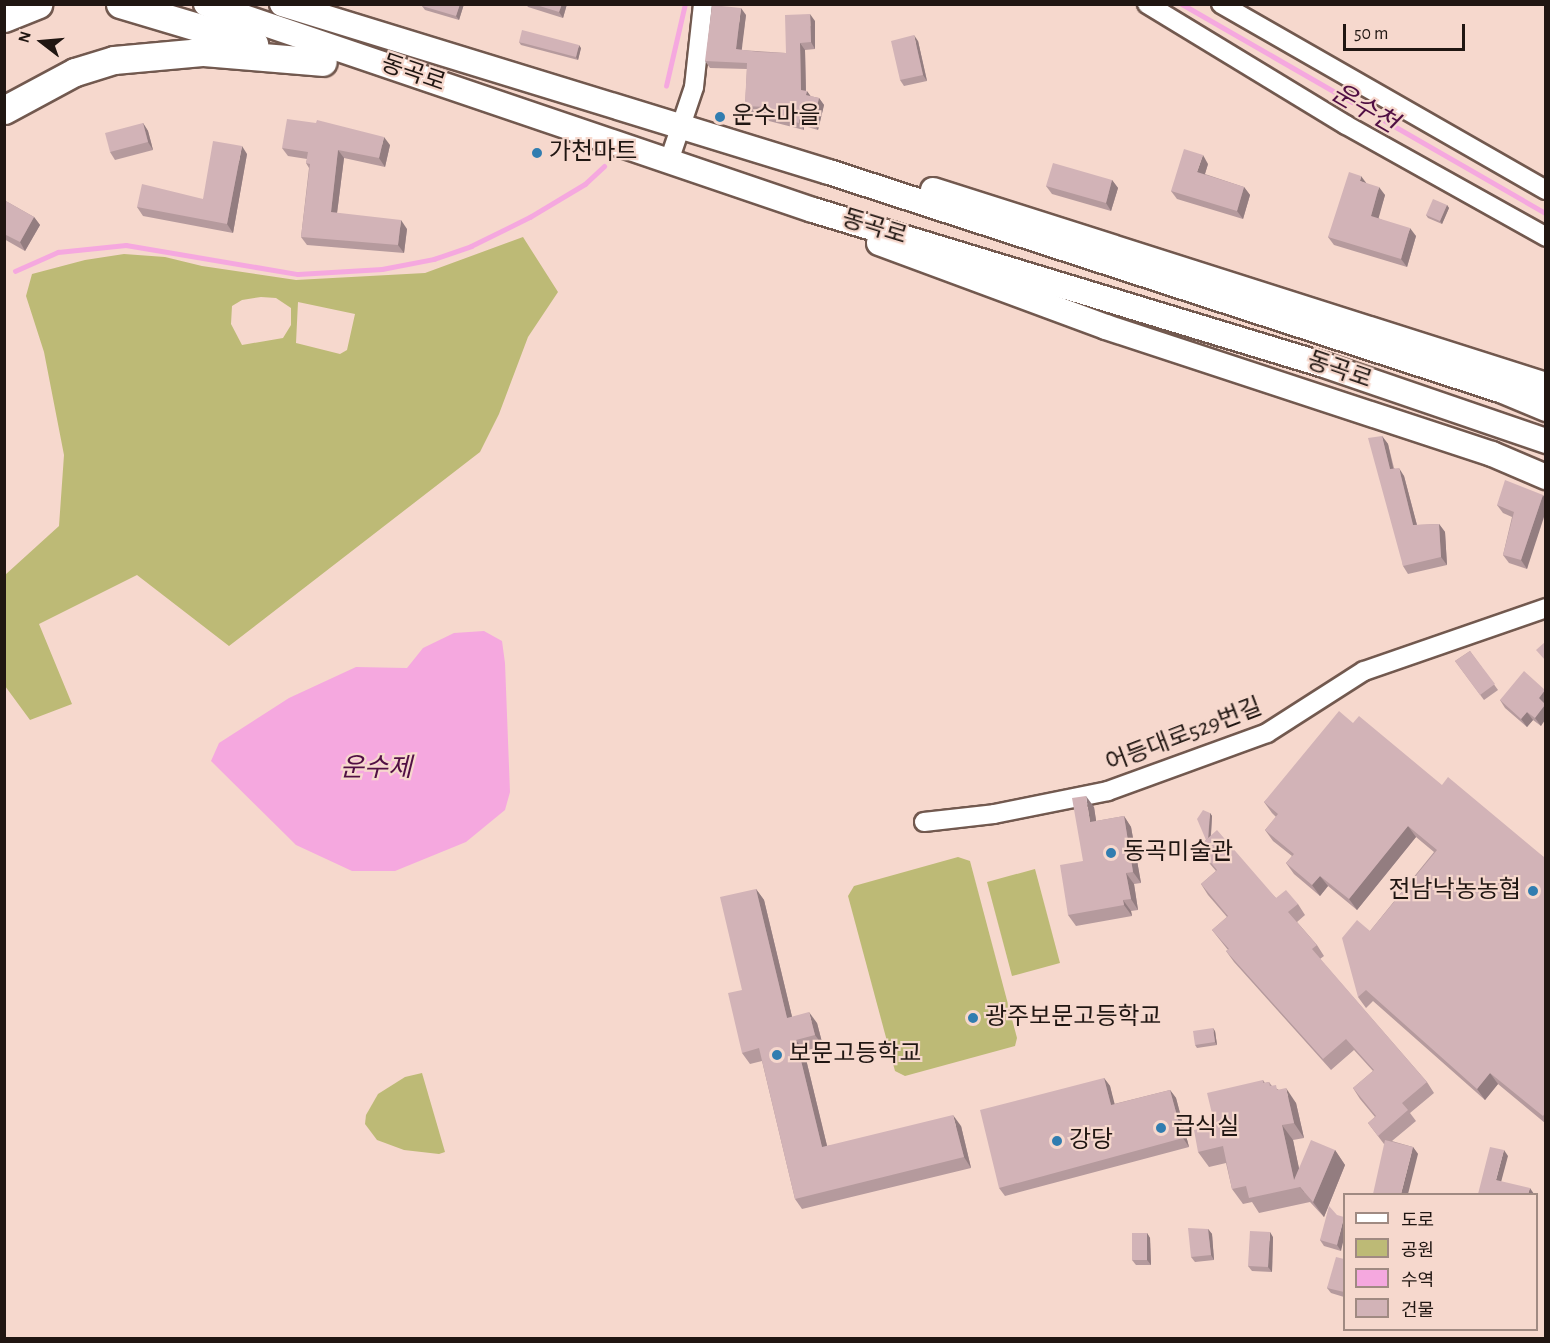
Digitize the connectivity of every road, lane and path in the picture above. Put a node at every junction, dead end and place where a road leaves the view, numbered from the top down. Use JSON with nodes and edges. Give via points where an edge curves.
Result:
{"nodes":[{"id":1,"x":38,"y":4,"type":"edge"},
{"id":2,"x":120,"y":4,"type":"edge"},
{"id":3,"x":206,"y":4,"type":"edge"},
{"id":4,"x":282,"y":4,"type":"edge"},
{"id":5,"x":703,"y":4,"type":"edge"},
{"id":6,"x":1147,"y":4,"type":"edge"},
{"id":7,"x":1221,"y":4,"type":"edge"},
{"id":8,"x":4,"y":18,"type":"edge"},
{"id":9,"x":323,"y":62,"type":"junction"},
{"id":10,"x":465,"y":92,"type":"junction"},
{"id":11,"x":4,"y":110,"type":"edge"},
{"id":12,"x":680,"y":127,"type":"junction"},
{"id":13,"x":669,"y":161,"type":"junction"},
{"id":14,"x":829,"y":172,"type":"junction"},
{"id":15,"x":1545,"y":190,"type":"edge"},
{"id":16,"x":813,"y":210,"type":"junction"},
{"id":17,"x":1545,"y":237,"type":"edge"},
{"id":18,"x":1545,"y":385,"type":"edge"},
{"id":19,"x":1545,"y":409,"type":"edge"},
{"id":20,"x":1545,"y":441,"type":"edge"},
{"id":21,"x":1545,"y":477,"type":"edge"},
{"id":22,"x":1545,"y":608,"type":"edge"},
{"id":23,"x":924,"y":822,"type":"dead end"}],
"edges":[{"from":1,"to":8,"type":"highway"},
{"from":2,"to":9,"type":"highway"},
{"from":3,"to":10,"type":"main road","name":"동곡로"},
{"from":4,"to":12,"type":"main road","name":"동곡로"},
{"from":5,"to":12,"type":"street","via":[[694,87]]},
{"from":6,"to":17,"type":"street","via":[[1346,124]]},
{"from":7,"to":15,"type":"street"},
{"from":9,"to":10,"type":"main road"},
{"from":9,"to":11,"type":"highway","via":[[202,52],[114,60],[75,72]]},
{"from":10,"to":13,"type":"main road","name":"동곡로"},
{"from":12,"to":13,"type":"street"},
{"from":12,"to":14,"type":"main road","name":"동곡로"},
{"from":13,"to":16,"type":"main road","name":"동곡로"},
{"from":14,"to":18,"type":"main road","via":[[924,187]]},
{"from":14,"to":19,"type":"main road","name":"동곡로","via":[[1503,391]]},
{"from":16,"to":20,"type":"main road","name":"동곡로","via":[[1324,365]]},
{"from":16,"to":21,"type":"main road","via":[[909,256],[1106,327],[1492,454]]},
{"from":22,"to":23,"type":"street","name":"어등대로529번길","via":[[1364,671],[1267,733],[1108,791],[994,814]]}]}
